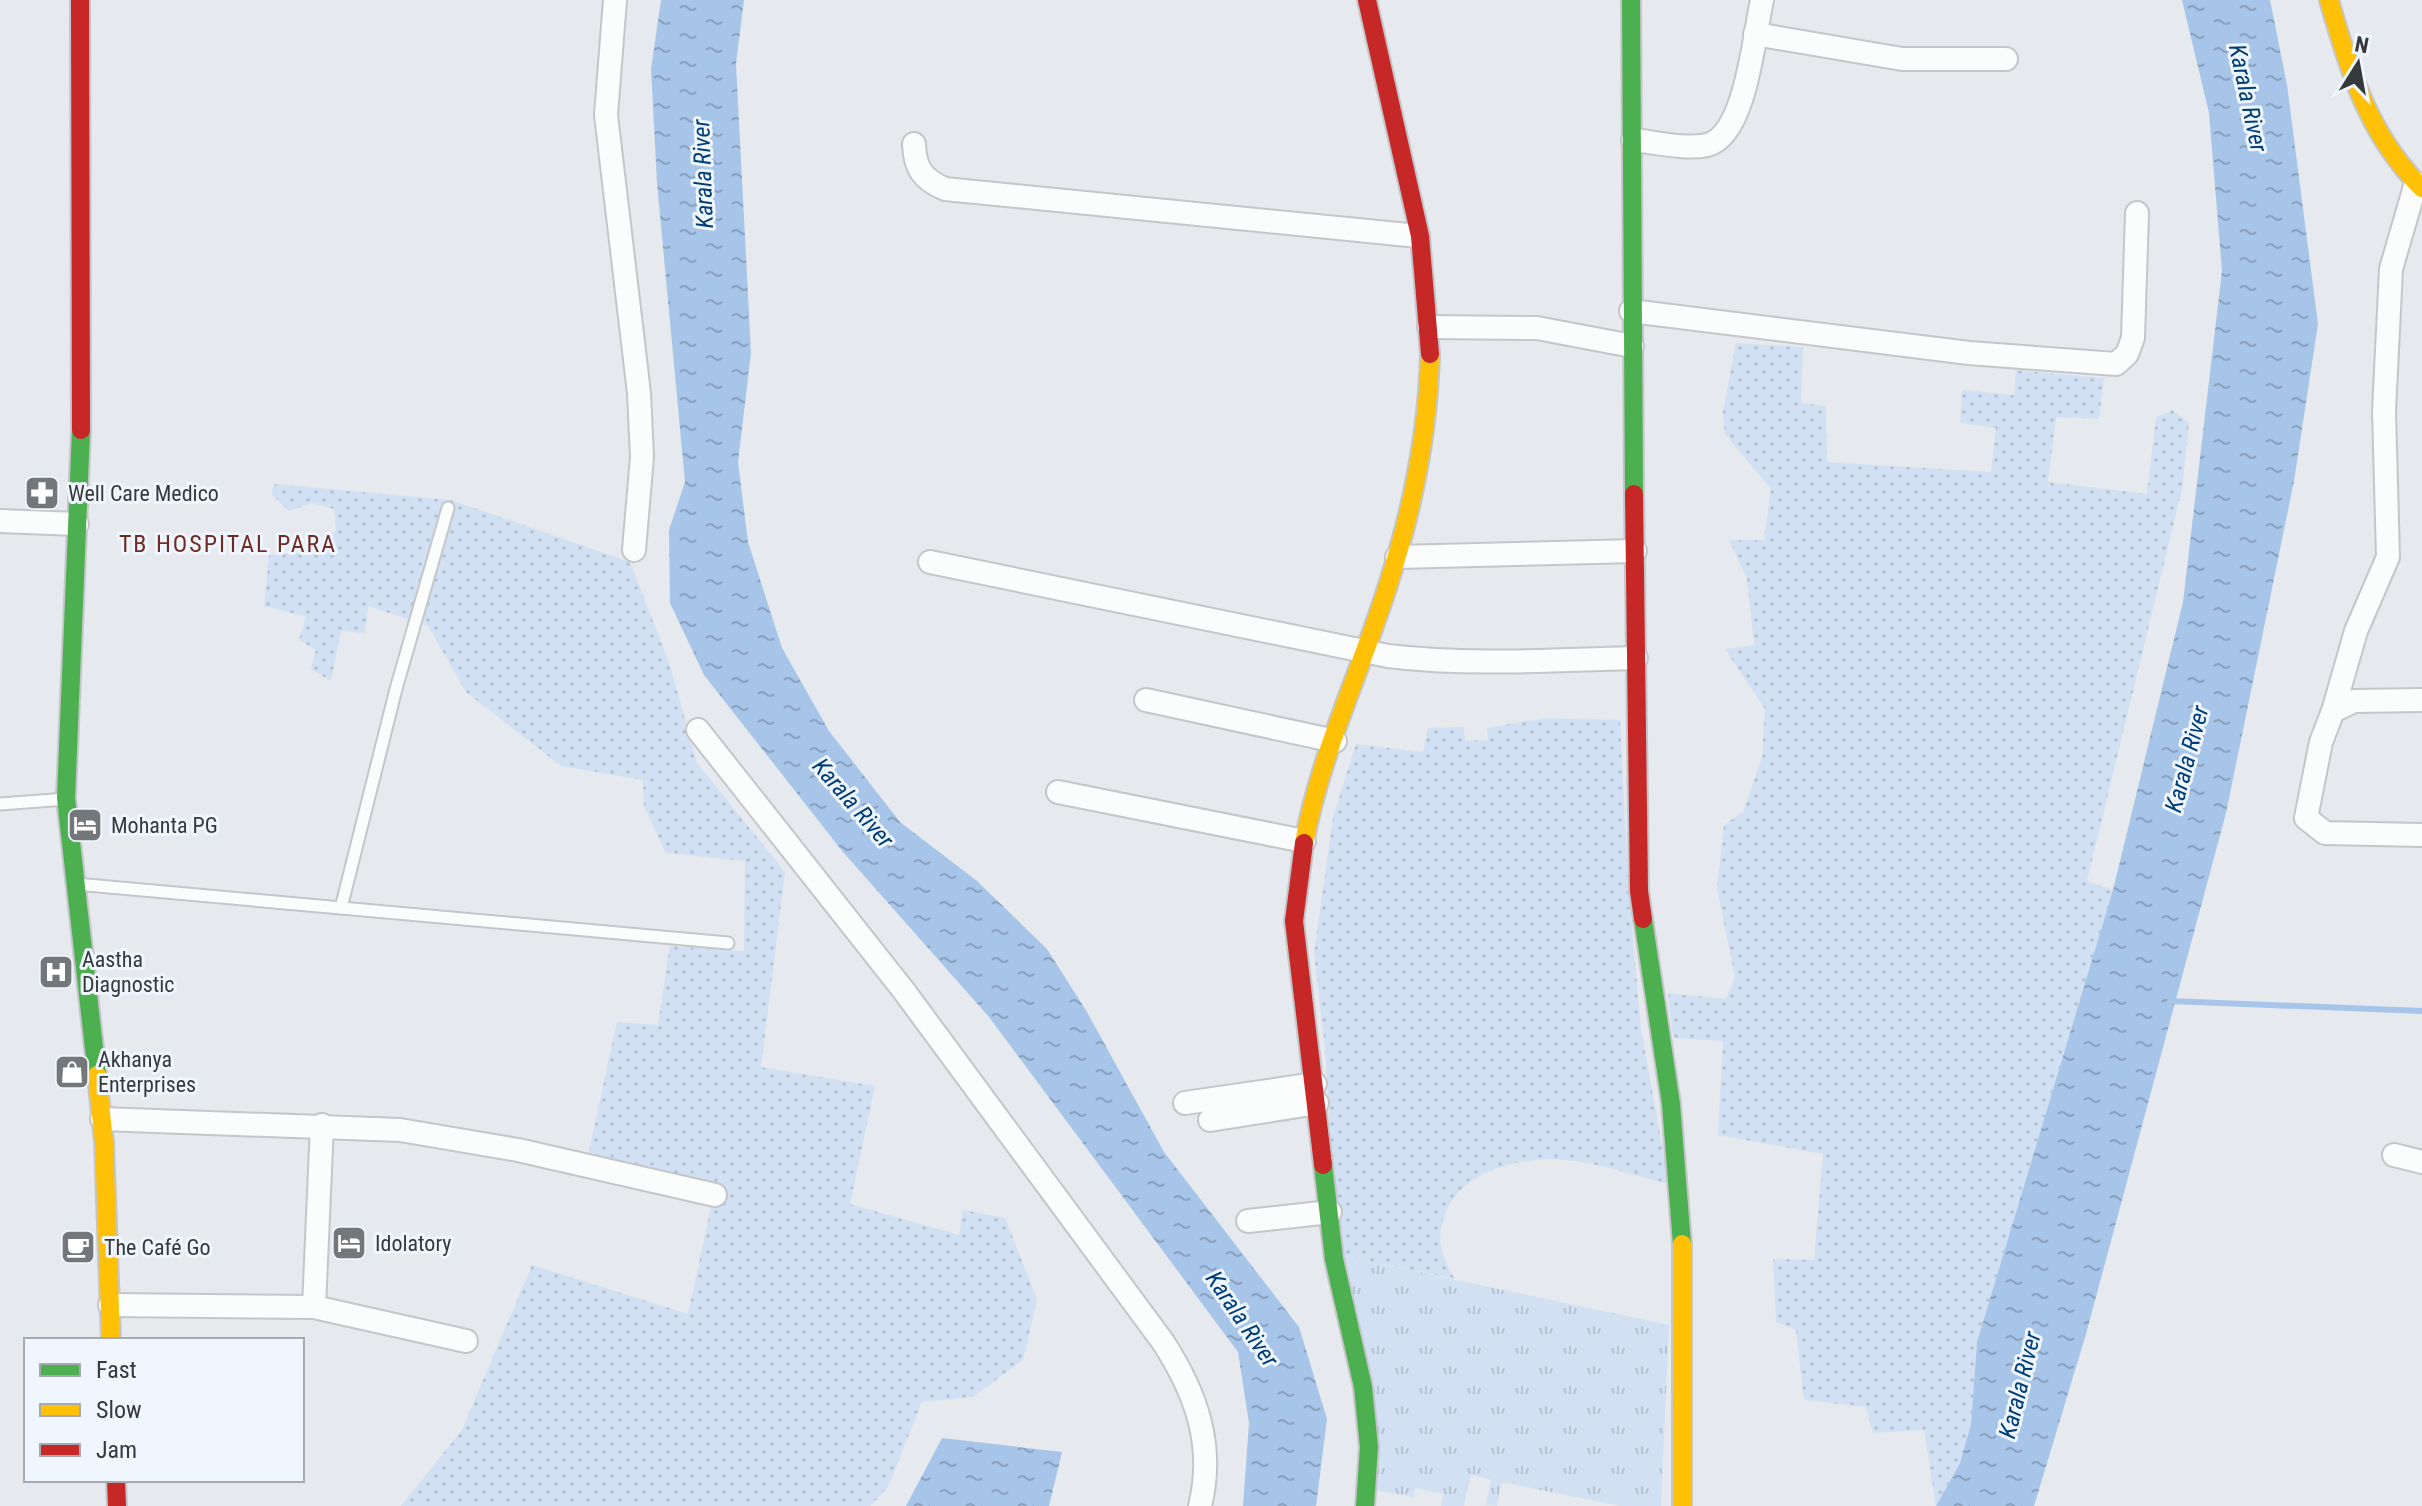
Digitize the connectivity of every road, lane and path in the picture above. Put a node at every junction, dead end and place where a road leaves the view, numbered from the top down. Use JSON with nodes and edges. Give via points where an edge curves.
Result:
{"nodes":[{"id":1,"x":80,"y":0,"type":"edge"},
{"id":2,"x":615,"y":0,"type":"edge"},
{"id":3,"x":1367,"y":0,"type":"edge"},
{"id":4,"x":1631,"y":0,"type":"edge"},
{"id":5,"x":1762,"y":0,"type":"edge"},
{"id":6,"x":2329,"y":0,"type":"edge"},
{"id":7,"x":1755,"y":34,"type":"junction"},
{"id":8,"x":2006,"y":59,"type":"dead end"},
{"id":9,"x":1633,"y":140,"type":"junction"},
{"id":10,"x":914,"y":144,"type":"dead end"},
{"id":11,"x":2419,"y":186,"type":"edge"},
{"id":12,"x":2137,"y":213,"type":"dead end"},
{"id":13,"x":1418,"y":236,"type":"junction"},
{"id":14,"x":1631,"y":311,"type":"junction"},
{"id":15,"x":1429,"y":327,"type":"junction"},
{"id":16,"x":1632,"y":346,"type":"junction"},
{"id":17,"x":448,"y":508,"type":"dead end"},
{"id":18,"x":0,"y":521,"type":"edge"},
{"id":19,"x":77,"y":524,"type":"junction"},
{"id":20,"x":634,"y":550,"type":"dead end"},
{"id":21,"x":1635,"y":551,"type":"junction"},
{"id":22,"x":1397,"y":557,"type":"junction"},
{"id":23,"x":930,"y":562,"type":"dead end"},
{"id":24,"x":1364,"y":652,"type":"junction"},
{"id":25,"x":1636,"y":658,"type":"junction"},
{"id":26,"x":1146,"y":700,"type":"dead end"},
{"id":27,"x":2422,"y":700,"type":"edge"},
{"id":28,"x":2333,"y":711,"type":"junction"},
{"id":29,"x":698,"y":730,"type":"dead end"},
{"id":30,"x":1335,"y":741,"type":"junction"},
{"id":31,"x":1058,"y":792,"type":"dead end"},
{"id":32,"x":66,"y":798,"type":"junction"},
{"id":33,"x":0,"y":804,"type":"edge"},
{"id":34,"x":2422,"y":835,"type":"edge"},
{"id":35,"x":1304,"y":841,"type":"junction"},
{"id":36,"x":76,"y":884,"type":"junction"},
{"id":37,"x":341,"y":908,"type":"junction"},
{"id":38,"x":728,"y":943,"type":"dead end"},
{"id":39,"x":1316,"y":1093,"type":"junction"},
{"id":40,"x":1185,"y":1103,"type":"dead end"},
{"id":41,"x":102,"y":1119,"type":"junction"},
{"id":42,"x":1210,"y":1120,"type":"dead end"},
{"id":43,"x":322,"y":1125,"type":"junction"},
{"id":44,"x":2394,"y":1155,"type":"dead end"},
{"id":45,"x":2422,"y":1162,"type":"edge"},
{"id":46,"x":715,"y":1195,"type":"dead end"},
{"id":47,"x":1330,"y":1212,"type":"junction"},
{"id":48,"x":1248,"y":1221,"type":"dead end"},
{"id":49,"x":110,"y":1305,"type":"junction"},
{"id":50,"x":314,"y":1307,"type":"junction"},
{"id":51,"x":111,"y":1338,"type":"edge"},
{"id":52,"x":466,"y":1341,"type":"dead end"},
{"id":53,"x":116,"y":1482,"type":"edge"},
{"id":54,"x":1368,"y":1505,"type":"edge"},
{"id":55,"x":117,"y":1506,"type":"edge"},
{"id":56,"x":1200,"y":1506,"type":"edge"},
{"id":57,"x":1682,"y":1506,"type":"edge"}],
"edges":[{"from":1,"to":19,"type":"street"},
{"from":2,"to":20,"type":"street","via":[[606,115],[639,393],[642,457]]},
{"from":3,"to":13,"type":"street"},
{"from":4,"to":9,"type":"street"},
{"from":5,"to":7,"type":"street"},
{"from":6,"to":11,"type":"street","via":[[2372,127]]},
{"from":7,"to":8,"type":"street","via":[[1902,59]]},
{"from":7,"to":9,"type":"street","via":[[1738,110],[1727,133],[1704,146]]},
{"from":9,"to":14,"type":"street"},
{"from":10,"to":13,"type":"street","via":[[922,174],[945,189]]},
{"from":11,"to":28,"type":"street","via":[[2391,269],[2384,411],[2388,557],[2356,631]]},
{"from":12,"to":14,"type":"street","via":[[2133,338],[2116,364],[1969,353]]},
{"from":13,"to":15,"type":"street"},
{"from":14,"to":16,"type":"street"},
{"from":15,"to":16,"type":"street","via":[[1537,328]]},
{"from":15,"to":22,"type":"street","via":[[1424,416]]},
{"from":16,"to":21,"type":"street"},
{"from":17,"to":37,"type":"lane","via":[[392,700]]},
{"from":18,"to":19,"type":"street"},
{"from":19,"to":32,"type":"street"},
{"from":21,"to":22,"type":"street"},
{"from":21,"to":25,"type":"street"},
{"from":22,"to":24,"type":"street"},
{"from":23,"to":24,"type":"street"},
{"from":24,"to":25,"type":"street","via":[[1429,661]]},
{"from":24,"to":30,"type":"street"},
{"from":25,"to":57,"type":"street","via":[[1640,913],[1671,1104],[1682,1219]]},
{"from":26,"to":30,"type":"street"},
{"from":27,"to":28,"type":"street","via":[[2354,701]]},
{"from":28,"to":34,"type":"street","via":[[2307,806],[2311,825],[2335,834]]},
{"from":29,"to":56,"type":"street","via":[[904,991],[1163,1342],[1190,1389],[1201,1422],[1207,1473]]},
{"from":30,"to":35,"type":"street"},
{"from":31,"to":35,"type":"street"},
{"from":32,"to":33,"type":"lane"},
{"from":32,"to":36,"type":"street"},
{"from":35,"to":39,"type":"street","via":[[1294,921]]},
{"from":36,"to":37,"type":"lane"},
{"from":36,"to":41,"type":"street"},
{"from":37,"to":38,"type":"lane"},
{"from":39,"to":40,"type":"street"},
{"from":39,"to":42,"type":"street"},
{"from":39,"to":47,"type":"street"},
{"from":41,"to":43,"type":"street"},
{"from":41,"to":49,"type":"street"},
{"from":43,"to":46,"type":"street","via":[[470,1140]]},
{"from":43,"to":50,"type":"street"},
{"from":44,"to":45,"type":"street"},
{"from":47,"to":48,"type":"street"},
{"from":47,"to":54,"type":"street","via":[[1334,1259],[1363,1387]]},
{"from":49,"to":50,"type":"street"},
{"from":49,"to":51,"type":"street"},
{"from":50,"to":52,"type":"street"},
{"from":53,"to":55,"type":"street"}]}
